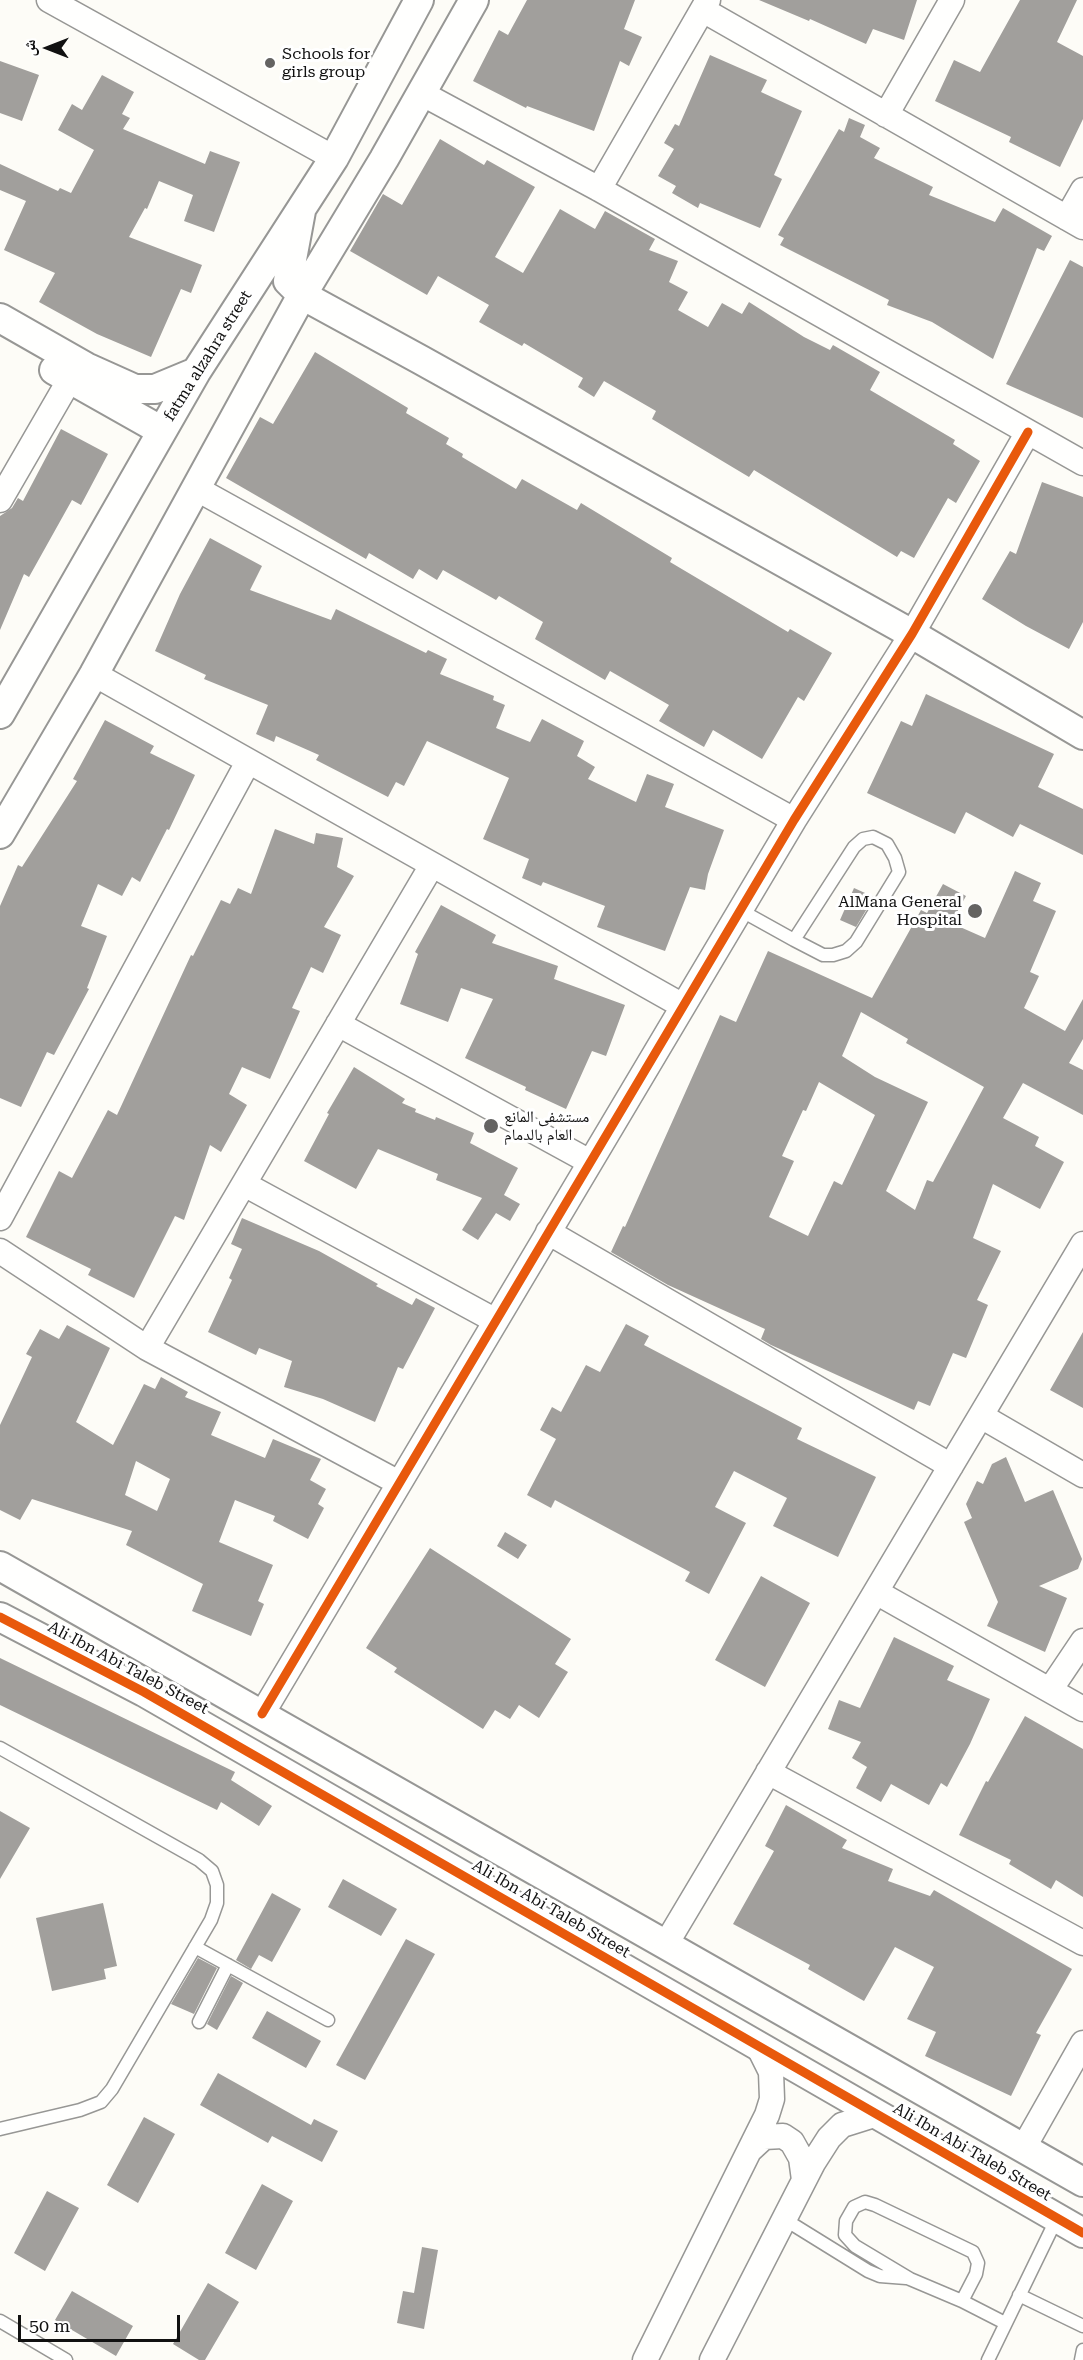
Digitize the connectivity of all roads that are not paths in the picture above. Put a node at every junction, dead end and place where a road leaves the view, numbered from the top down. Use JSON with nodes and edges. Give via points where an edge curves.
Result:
{"nodes":[{"id":1,"x":49,"y":0,"type":"edge"},
{"id":2,"x":418,"y":0,"type":"edge"},
{"id":3,"x":474,"y":0,"type":"edge"},
{"id":4,"x":952,"y":0,"type":"edge"},
{"id":5,"x":705,"y":5,"type":"edge"},
{"id":6,"x":421,"y":93,"type":"junction"},
{"id":7,"x":886,"y":115,"type":"junction"},
{"id":8,"x":334,"y":158,"type":"junction"},
{"id":9,"x":599,"y":189,"type":"junction"},
{"id":10,"x":1083,"y":190,"type":"edge"},
{"id":11,"x":300,"y":211,"type":"junction"},
{"id":12,"x":1075,"y":222,"type":"edge"},
{"id":13,"x":302,"y":295,"type":"junction"},
{"id":14,"x":0,"y":318,"type":"edge"},
{"id":15,"x":0,"y":339,"type":"edge"},
{"id":16,"x":196,"y":372,"type":"junction"},
{"id":17,"x":70,"y":379,"type":"junction"},
{"id":18,"x":162,"y":430,"type":"junction"},
{"id":19,"x":1028,"y":432,"type":"junction"},
{"id":20,"x":1083,"y":463,"type":"edge"},
{"id":21,"x":197,"y":489,"type":"junction"},
{"id":22,"x":0,"y":500,"type":"edge"},
{"id":23,"x":912,"y":634,"type":"junction"},
{"id":24,"x":94,"y":674,"type":"junction"},
{"id":25,"x":0,"y":714,"type":"edge"},
{"id":26,"x":1083,"y":735,"type":"edge"},
{"id":27,"x":248,"y":762,"type":"junction"},
{"id":28,"x":794,"y":820,"type":"junction"},
{"id":29,"x":0,"y":834,"type":"edge"},
{"id":30,"x":432,"y":865,"type":"junction"},
{"id":31,"x":740,"y":910,"type":"junction"},
{"id":32,"x":794,"y":940,"type":"junction"},
{"id":33,"x":683,"y":1006,"type":"junction"},
{"id":34,"x":338,"y":1024,"type":"junction"},
{"id":35,"x":590,"y":1162,"type":"junction"},
{"id":36,"x":244,"y":1184,"type":"junction"},
{"id":37,"x":0,"y":1218,"type":"edge"},
{"id":38,"x":548,"y":1232,"type":"junction"},
{"id":39,"x":1083,"y":1244,"type":"edge"},
{"id":40,"x":0,"y":1251,"type":"edge"},
{"id":41,"x":496,"y":1321,"type":"junction"},
{"id":42,"x":147,"y":1348,"type":"junction"},
{"id":43,"x":981,"y":1416,"type":"junction"},
{"id":44,"x":951,"y":1466,"type":"junction"},
{"id":45,"x":1083,"y":1475,"type":"edge"},
{"id":46,"x":399,"y":1483,"type":"junction"},
{"id":47,"x":0,"y":1566,"type":"edge"},
{"id":48,"x":876,"y":1592,"type":"junction"},
{"id":49,"x":0,"y":1617,"type":"edge"},
{"id":50,"x":1083,"y":1641,"type":"edge"},
{"id":51,"x":1050,"y":1690,"type":"junction"},
{"id":52,"x":1083,"y":1709,"type":"edge"},
{"id":53,"x":262,"y":1714,"type":"junction"},
{"id":54,"x":0,"y":1748,"type":"edge"},
{"id":55,"x":768,"y":1772,"type":"junction"},
{"id":56,"x":1083,"y":1943,"type":"edge"},
{"id":57,"x":666,"y":1944,"type":"junction"},
{"id":58,"x":195,"y":1947,"type":"junction"},
{"id":59,"x":228,"y":1965,"type":"junction"},
{"id":60,"x":328,"y":2020,"type":"dead end"},
{"id":61,"x":199,"y":2022,"type":"dead end"},
{"id":62,"x":1083,"y":2043,"type":"edge"},
{"id":63,"x":758,"y":2046,"type":"junction"},
{"id":64,"x":877,"y":2114,"type":"junction"},
{"id":65,"x":4,"y":2128,"type":"edge"},
{"id":66,"x":0,"y":2141,"type":"edge"},
{"id":67,"x":1024,"y":2147,"type":"junction"},
{"id":68,"x":750,"y":2150,"type":"junction"},
{"id":69,"x":804,"y":2180,"type":"junction"},
{"id":70,"x":1083,"y":2182,"type":"edge"},
{"id":71,"x":1056,"y":2218,"type":"junction"},
{"id":72,"x":784,"y":2219,"type":"junction"},
{"id":73,"x":1083,"y":2233,"type":"edge"},
{"id":74,"x":910,"y":2278,"type":"junction"},
{"id":75,"x":1019,"y":2295,"type":"junction"},
{"id":76,"x":962,"y":2301,"type":"junction"},
{"id":77,"x":0,"y":2321,"type":"edge"},
{"id":78,"x":1005,"y":2323,"type":"junction"},
{"id":79,"x":1083,"y":2326,"type":"edge"},
{"id":80,"x":1083,"y":2350,"type":"edge"},
{"id":81,"x":66,"y":2360,"type":"edge"},
{"id":82,"x":645,"y":2360,"type":"edge"},
{"id":83,"x":712,"y":2360,"type":"edge"},
{"id":84,"x":988,"y":2360,"type":"edge"},
{"id":85,"x":1081,"y":2360,"type":"edge"}],
"edges":[{"from":1,"to":8,"type":"street"},
{"from":2,"to":8,"type":"street","name":"fatma alzahra street"},
{"from":3,"to":6,"type":"street"},
{"from":4,"to":7,"type":"street"},
{"from":5,"to":7,"type":"street"},
{"from":5,"to":9,"type":"street"},
{"from":6,"to":9,"type":"street"},
{"from":6,"to":13,"type":"street"},
{"from":7,"to":12,"type":"street"},
{"from":8,"to":11,"type":"street","name":"fatma alzahra street"},
{"from":9,"to":19,"type":"street"},
{"from":10,"to":12,"type":"street"},
{"from":11,"to":13,"type":"street","via":[[288,280]]},
{"from":11,"to":16,"type":"street","name":"fatma alzahra street"},
{"from":13,"to":21,"type":"street"},
{"from":13,"to":23,"type":"street"},
{"from":14,"to":16,"type":"street","via":[[86,367],[135,389],[155,389]]},
{"from":15,"to":17,"type":"street"},
{"from":16,"to":18,"type":"street","name":"fatma alzahra street"},
{"from":17,"to":18,"type":"street"},
{"from":17,"to":22,"type":"street"},
{"from":18,"to":25,"type":"street","name":"fatma alzahra street"},
{"from":19,"to":20,"type":"street"},
{"from":19,"to":23,"type":"street"},
{"from":21,"to":24,"type":"street"},
{"from":21,"to":28,"type":"street"},
{"from":23,"to":26,"type":"street"},
{"from":23,"to":28,"type":"street"},
{"from":24,"to":27,"type":"street"},
{"from":24,"to":29,"type":"street"},
{"from":27,"to":30,"type":"street"},
{"from":27,"to":37,"type":"street"},
{"from":28,"to":31,"type":"street"},
{"from":30,"to":33,"type":"street"},
{"from":30,"to":34,"type":"street"},
{"from":31,"to":32,"type":"lane"},
{"from":31,"to":33,"type":"street"},
{"from":32,"to":32,"type":"lane","via":[[823,956],[846,951],[856,942],[898,872],[887,844],[873,837],[854,847]]},
{"from":33,"to":35,"type":"street"},
{"from":34,"to":35,"type":"street"},
{"from":34,"to":36,"type":"street"},
{"from":35,"to":38,"type":"street"},
{"from":36,"to":41,"type":"street"},
{"from":36,"to":42,"type":"street"},
{"from":38,"to":41,"type":"street"},
{"from":38,"to":44,"type":"street"},
{"from":39,"to":43,"type":"street"},
{"from":40,"to":42,"type":"street"},
{"from":41,"to":46,"type":"street"},
{"from":42,"to":46,"type":"street"},
{"from":43,"to":44,"type":"street"},
{"from":43,"to":45,"type":"street"},
{"from":44,"to":48,"type":"street"},
{"from":46,"to":53,"type":"street"},
{"from":47,"to":53,"type":"street"},
{"from":48,"to":51,"type":"street"},
{"from":48,"to":55,"type":"street"},
{"from":49,"to":63,"type":"street","name":"Ali Ibn Abi Taleb Street","via":[[144,1692]]},
{"from":50,"to":51,"type":"street"},
{"from":51,"to":52,"type":"street"},
{"from":53,"to":57,"type":"street"},
{"from":54,"to":58,"type":"lane","via":[[212,1871],[217,1903]]},
{"from":55,"to":56,"type":"street"},
{"from":55,"to":57,"type":"street"},
{"from":57,"to":67,"type":"street"},
{"from":58,"to":59,"type":"lane"},
{"from":58,"to":65,"type":"lane","via":[[101,2102]]},
{"from":59,"to":60,"type":"lane"},
{"from":59,"to":61,"type":"lane"},
{"from":62,"to":67,"type":"street"},
{"from":63,"to":64,"type":"street","name":"Ali Ibn Abi Taleb Street"},
{"from":63,"to":68,"type":"street","via":[[771,2072],[772,2099]]},
{"from":64,"to":69,"type":"street","via":[[842,2125],[829,2138]]},
{"from":64,"to":71,"type":"street","name":"Ali Ibn Abi Taleb Street"},
{"from":65,"to":66,"type":"lane"},
{"from":67,"to":70,"type":"street"},
{"from":68,"to":69,"type":"street","via":[[764,2137],[783,2136],[792,2142],[801,2158]]},
{"from":68,"to":82,"type":"street"},
{"from":69,"to":72,"type":"street"},
{"from":71,"to":73,"type":"street","name":"Ali Ibn Abi Taleb Street"},
{"from":71,"to":75,"type":"lane"},
{"from":72,"to":74,"type":"lane","via":[[868,2271]]},
{"from":72,"to":83,"type":"street"},
{"from":74,"to":76,"type":"lane"},
{"from":74,"to":76,"type":"lane","via":[[855,2246],[845,2235],[846,2222],[854,2207],[865,2202],[875,2205],[973,2252],[978,2263],[976,2274]]},
{"from":75,"to":78,"type":"lane"},
{"from":75,"to":79,"type":"lane"},
{"from":76,"to":78,"type":"lane"},
{"from":77,"to":81,"type":"lane"},
{"from":78,"to":84,"type":"lane"},
{"from":80,"to":85,"type":"lane"}]}
